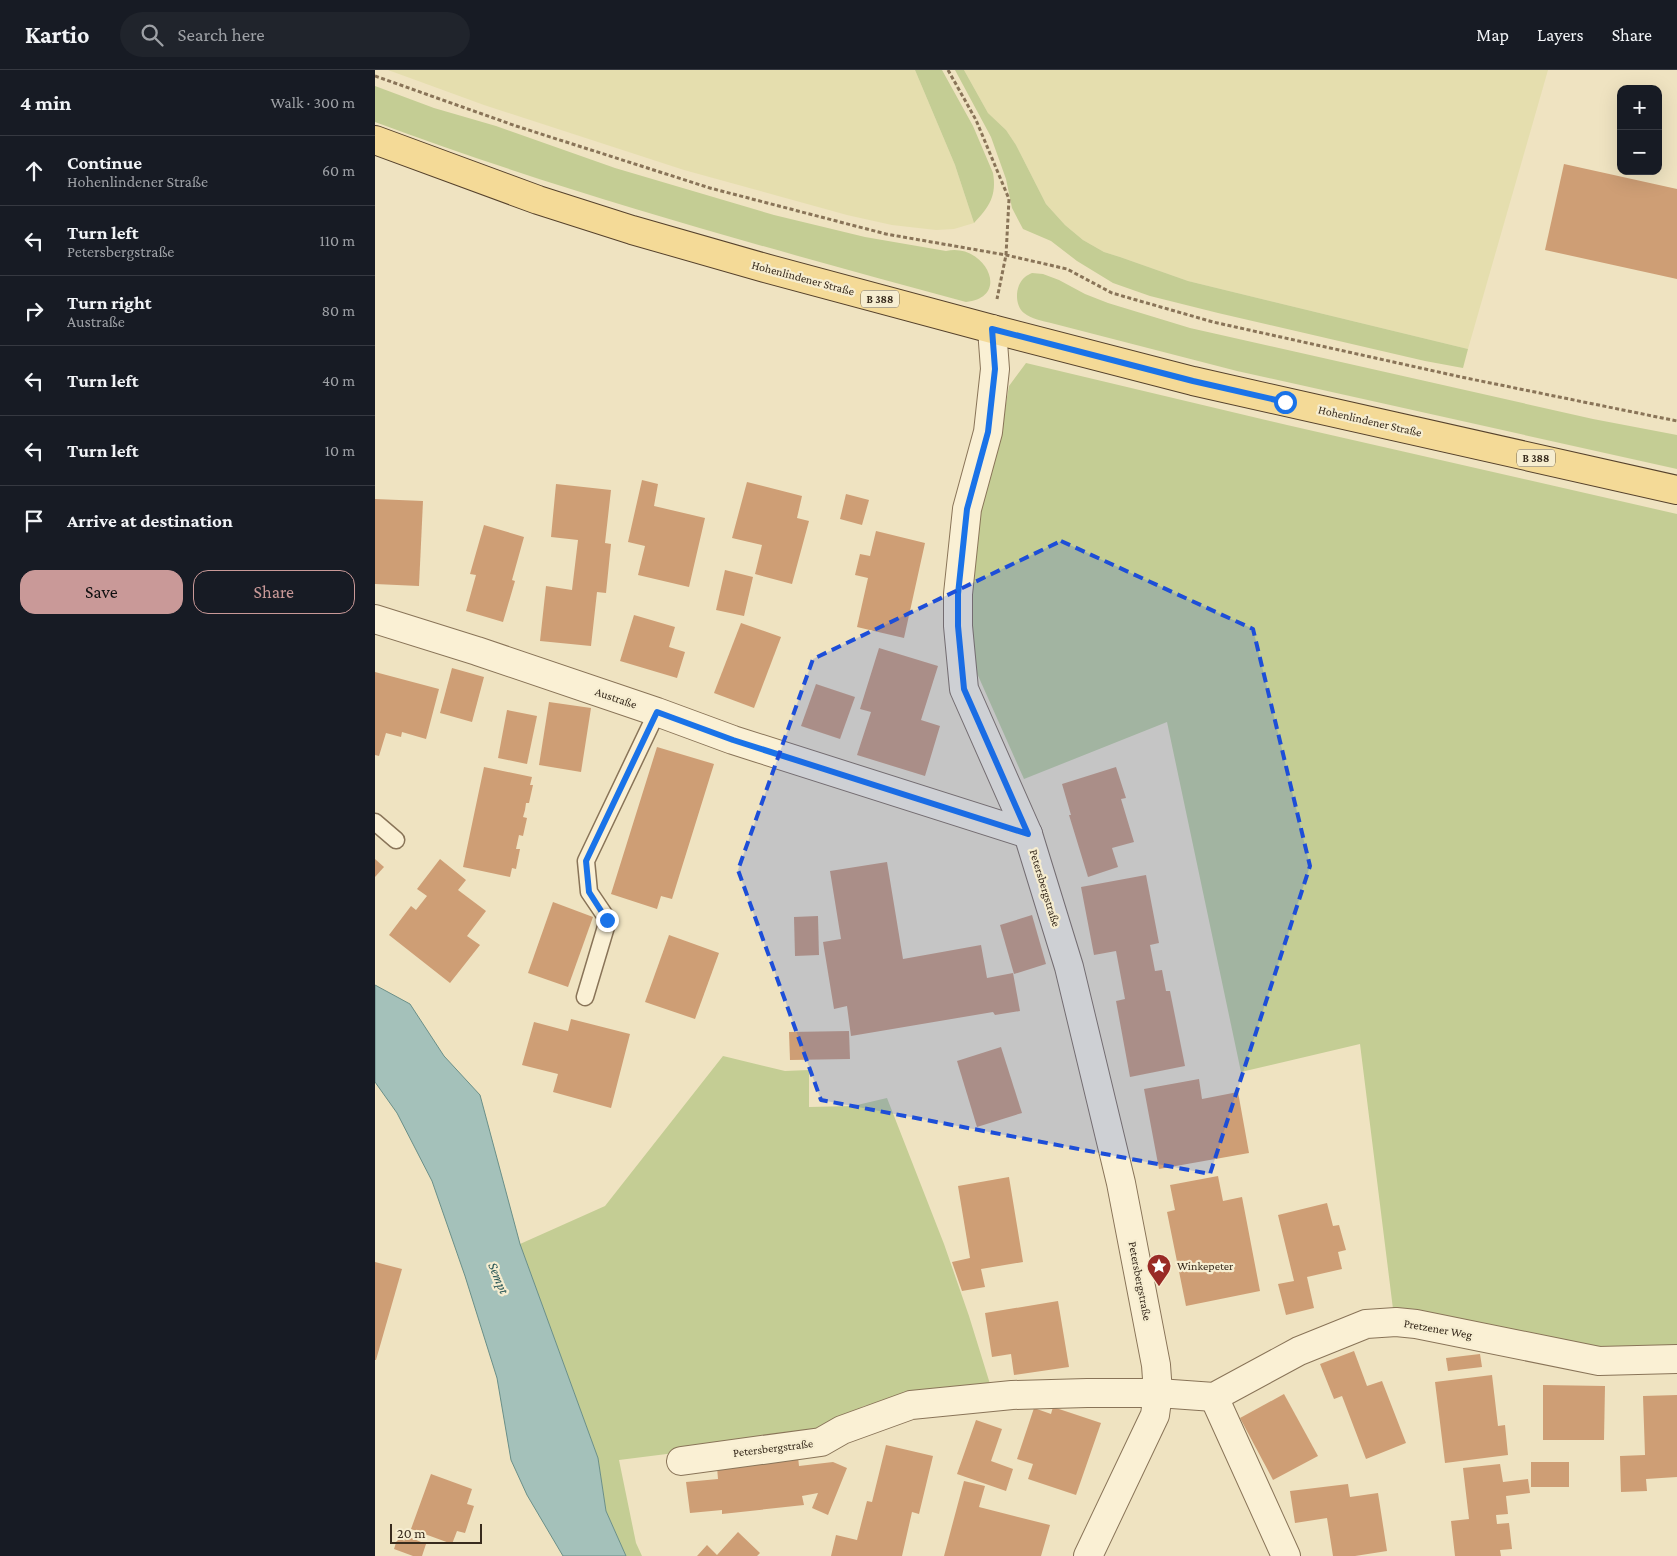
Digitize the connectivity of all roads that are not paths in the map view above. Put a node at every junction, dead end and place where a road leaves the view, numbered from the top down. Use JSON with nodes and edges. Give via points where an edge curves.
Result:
{"nodes":[{"id":1,"x":375,"y":140,"type":"edge"},
{"id":2,"x":992,"y":329,"type":"junction"},
{"id":3,"x":1677,"y":490,"type":"edge"},
{"id":4,"x":375,"y":619,"type":"edge"},
{"id":5,"x":657,"y":712,"type":"junction"},
{"id":6,"x":375,"y":822,"type":"edge"},
{"id":7,"x":1028,"y":834,"type":"junction"},
{"id":8,"x":396,"y":840,"type":"dead end"},
{"id":9,"x":585,"y":997,"type":"dead end"},
{"id":10,"x":1677,"y":1359,"type":"edge"},
{"id":11,"x":1158,"y":1393,"type":"junction"},
{"id":12,"x":1214,"y":1397,"type":"junction"},
{"id":13,"x":681,"y":1460,"type":"dead end"},
{"id":14,"x":1088,"y":1556,"type":"edge"},
{"id":15,"x":1286,"y":1556,"type":"edge"}],
"edges":[{"from":1,"to":2,"type":"main road","name":"Hohenlindener Straße","number":"B 388","via":[[538,200],[632,230]]},
{"from":2,"to":3,"type":"main road","name":"Hohenlindener Straße","number":"B 388","via":[[1193,381]]},
{"from":2,"to":7,"type":"street","name":"Petersbergstraße","via":[[995,369],[988,432],[967,509],[958,626],[964,689]]},
{"from":4,"to":5,"type":"street","name":"Austraße"},
{"from":5,"to":7,"type":"street","name":"Austraße","via":[[733,740]]},
{"from":5,"to":9,"type":"lane","via":[[586,861],[589,892],[607,920]]},
{"from":6,"to":8,"type":"lane"},
{"from":7,"to":11,"type":"street","name":"Petersbergstraße","via":[[1069,967],[1121,1183],[1156,1365]]},
{"from":10,"to":12,"type":"street","name":"Pretzener Weg","via":[[1599,1361],[1416,1324],[1366,1324],[1299,1351]]},
{"from":11,"to":12,"type":"street"},
{"from":11,"to":13,"type":"street","name":"Petersbergstraße","via":[[1012,1395],[911,1405],[842,1430],[821,1442]]},
{"from":11,"to":14,"type":"street","name":"Petersbergstraße","via":[[1155,1415]]},
{"from":12,"to":15,"type":"street"}]}
